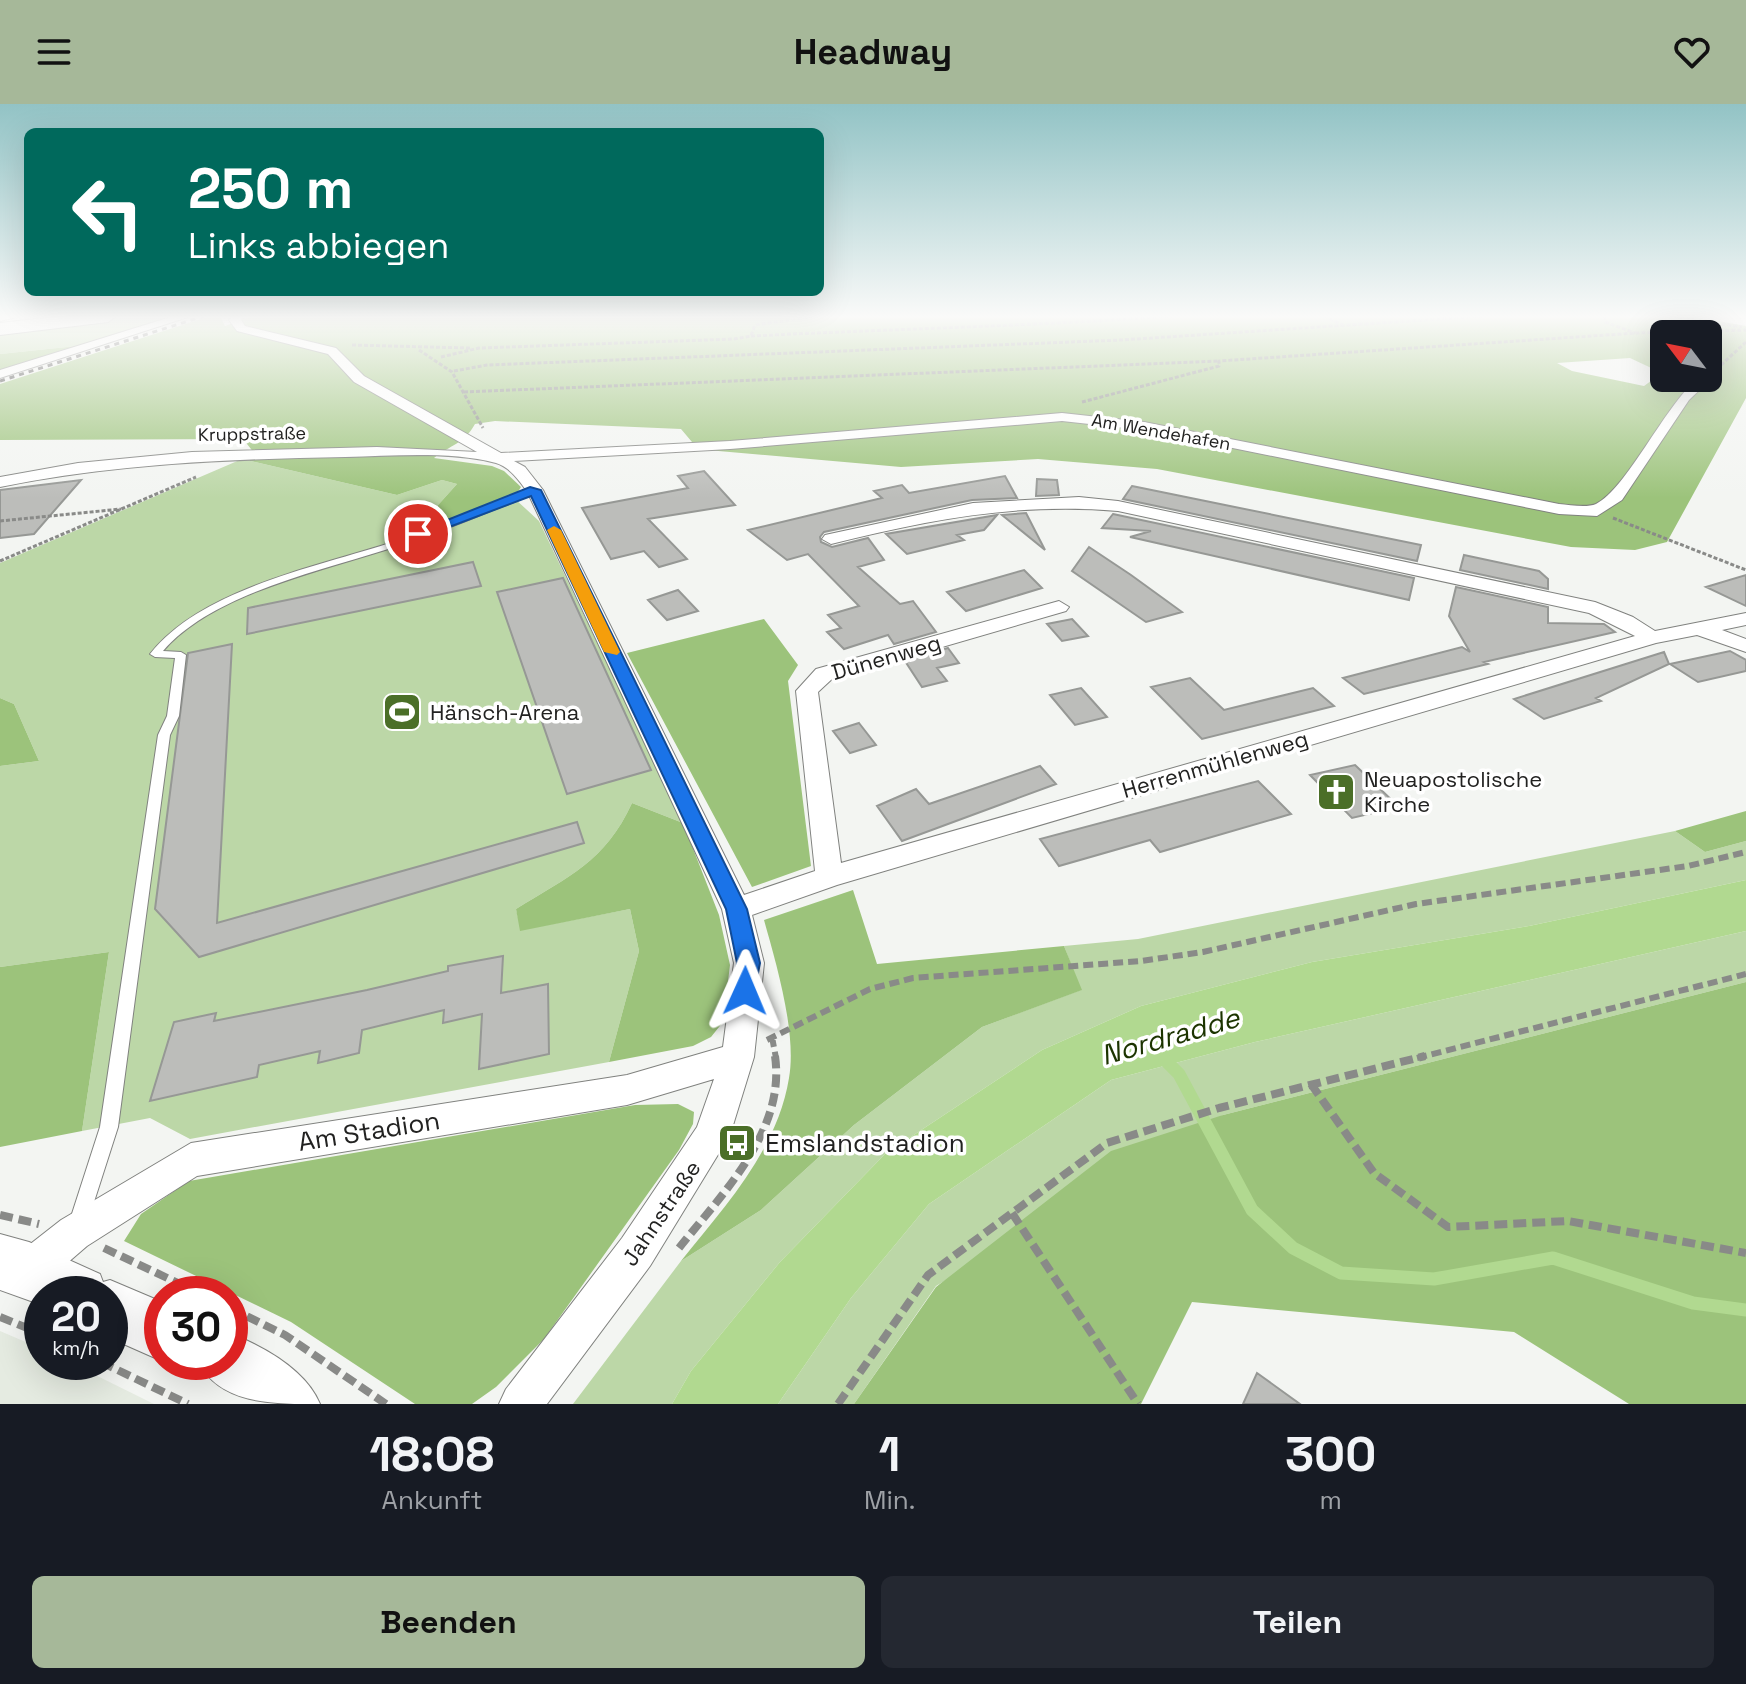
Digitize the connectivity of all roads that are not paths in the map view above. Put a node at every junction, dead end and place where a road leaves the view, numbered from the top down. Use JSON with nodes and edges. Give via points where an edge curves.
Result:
{"nodes":[{"id":1,"x":357,"y":377,"type":"edge"},
{"id":2,"x":1690,"y":392,"type":"edge"},
{"id":3,"x":502,"y":460,"type":"junction"},
{"id":4,"x":0,"y":482,"type":"edge"},
{"id":5,"x":535,"y":490,"type":"junction"},
{"id":6,"x":831,"y":539,"type":"dead end"},
{"id":7,"x":1059,"y":607,"type":"dead end"},
{"id":8,"x":1746,"y":619,"type":"edge"},
{"id":9,"x":1697,"y":628,"type":"junction"},
{"id":10,"x":1652,"y":638,"type":"junction"},
{"id":11,"x":1746,"y":646,"type":"edge"},
{"id":12,"x":829,"y":877,"type":"junction"},
{"id":13,"x":736,"y":909,"type":"junction"},
{"id":14,"x":738,"y":1057,"type":"junction"},
{"id":15,"x":74,"y":1233,"type":"junction"},
{"id":16,"x":15,"y":1266,"type":"edge"},
{"id":17,"x":38,"y":1276,"type":"edge"},
{"id":18,"x":248,"y":1376,"type":"edge"},
{"id":19,"x":290,"y":1404,"type":"edge"},
{"id":20,"x":521,"y":1404,"type":"edge"}],
"edges":[{"from":1,"to":3,"type":"street","name":"Jahnstraße"},
{"from":2,"to":3,"type":"street","name":"Am Wendehafen","via":[[1616,497],[1597,511],[1559,509],[1144,426],[1053,418],[788,441],[539,453]]},
{"from":3,"to":4,"type":"street","name":"Kruppstraße","via":[[432,453],[244,454],[120,460]]},
{"from":3,"to":5,"type":"street","name":"Jahnstraße","via":[[519,470]]},
{"from":5,"to":13,"type":"street","name":"Jahnstraße"},
{"from":5,"to":15,"type":"lane","via":[[379,549],[278,580],[205,614],[162,642],[155,654],[181,655],[173,716],[164,735],[109,1127]]},
{"from":6,"to":10,"type":"street","via":[[1005,501],[1118,506],[1595,608]]},
{"from":7,"to":12,"type":"street","name":"Dünenweg","via":[[824,674],[812,683],[807,691]]},
{"from":8,"to":9,"type":"street","name":"Herrenmühlenweg"},
{"from":9,"to":10,"type":"street","name":"Herrenmühlenweg"},
{"from":9,"to":11,"type":"street"},
{"from":10,"to":12,"type":"street","name":"Herrenmühlenweg"},
{"from":12,"to":13,"type":"street","name":"Herrenmühlenweg"},
{"from":13,"to":14,"type":"street","name":"Jahnstraße","via":[[749,963]]},
{"from":14,"to":15,"type":"street","name":"Am Stadion","via":[[627,1090],[191,1160]]},
{"from":14,"to":20,"type":"street","name":"Jahnstraße","via":[[712,1135],[636,1252]]},
{"from":15,"to":16,"type":"street","name":"Am Stadion"},
{"from":16,"to":17,"type":"street"},
{"from":18,"to":19,"type":"street"}]}
